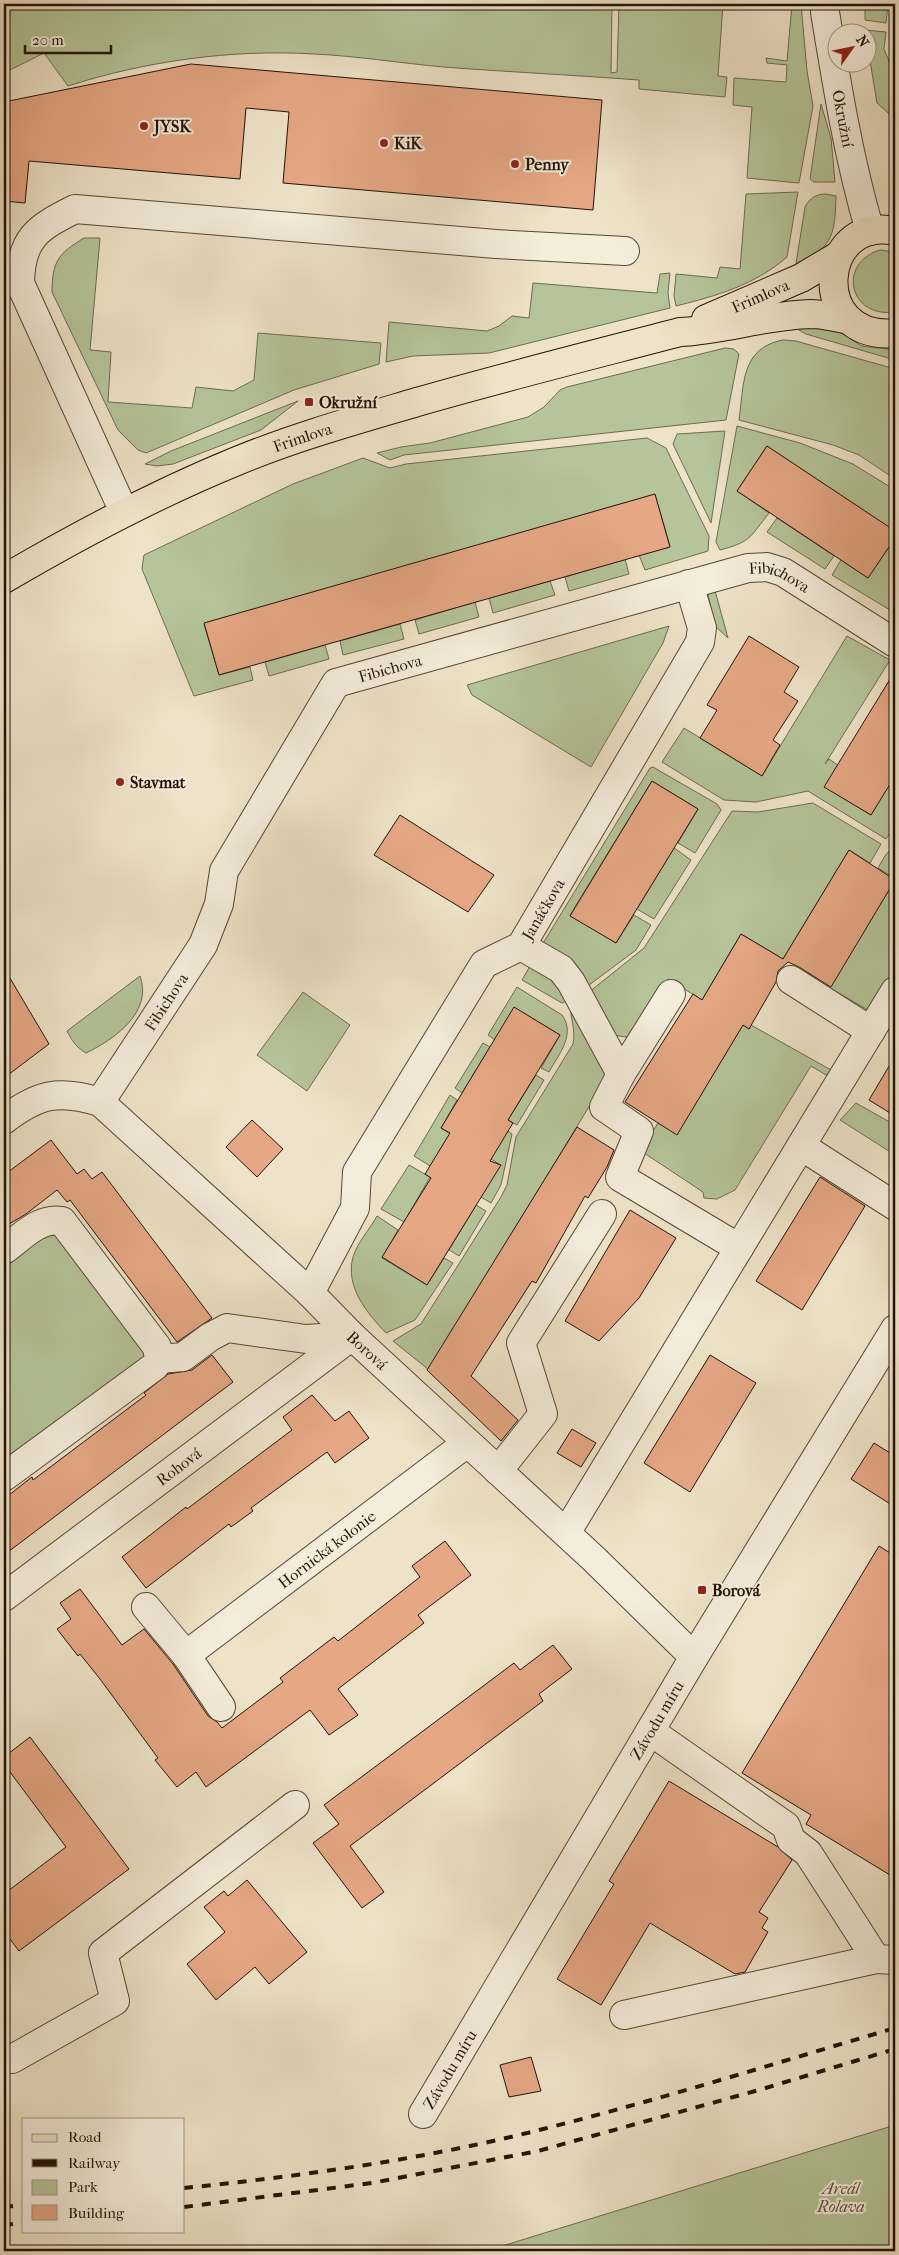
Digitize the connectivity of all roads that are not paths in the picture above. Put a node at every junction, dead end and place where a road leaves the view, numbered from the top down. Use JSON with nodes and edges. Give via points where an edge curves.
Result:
{"nodes":[{"id":1,"x":825,"y":4,"type":"edge"},
{"id":2,"x":883,"y":231,"type":"edge"},
{"id":3,"x":625,"y":251,"type":"dead end"},
{"id":4,"x":838,"y":256,"type":"junction"},
{"id":5,"x":849,"y":320,"type":"junction"},
{"id":6,"x":680,"y":332,"type":"junction"},
{"id":7,"x":892,"y":334,"type":"edge"},
{"id":8,"x":124,"y":512,"type":"junction"},
{"id":9,"x":4,"y":579,"type":"edge"},
{"id":10,"x":689,"y":584,"type":"junction"},
{"id":11,"x":895,"y":643,"type":"edge"},
{"id":12,"x":521,"y":946,"type":"junction"},
{"id":13,"x":791,"y":980,"type":"dead end"},
{"id":14,"x":895,"y":991,"type":"edge"},
{"id":15,"x":671,"y":994,"type":"dead end"},
{"id":16,"x":871,"y":1031,"type":"junction"},
{"id":17,"x":621,"y":1074,"type":"junction"},
{"id":18,"x":89,"y":1098,"type":"junction"},
{"id":19,"x":4,"y":1120,"type":"edge"},
{"id":20,"x":800,"y":1146,"type":"junction"},
{"id":21,"x":895,"y":1206,"type":"edge"},
{"id":22,"x":602,"y":1214,"type":"dead end"},
{"id":23,"x":739,"y":1248,"type":"junction"},
{"id":24,"x":4,"y":1250,"type":"edge"},
{"id":25,"x":310,"y":1293,"type":"junction"},
{"id":26,"x":895,"y":1329,"type":"edge"},
{"id":27,"x":352,"y":1336,"type":"junction"},
{"id":28,"x":159,"y":1359,"type":"junction"},
{"id":29,"x":467,"y":1443,"type":"junction"},
{"id":30,"x":498,"y":1471,"type":"junction"},
{"id":31,"x":4,"y":1477,"type":"edge"},
{"id":32,"x":566,"y":1533,"type":"junction"},
{"id":33,"x":4,"y":1596,"type":"edge"},
{"id":34,"x":146,"y":1607,"type":"dead end"},
{"id":35,"x":186,"y":1655,"type":"junction"},
{"id":36,"x":694,"y":1657,"type":"junction"},
{"id":37,"x":221,"y":1707,"type":"dead end"},
{"id":38,"x":650,"y":1731,"type":"junction"},
{"id":39,"x":295,"y":1805,"type":"dead end"},
{"id":40,"x":886,"y":1959,"type":"edge"},
{"id":41,"x":624,"y":2015,"type":"dead end"},
{"id":42,"x":12,"y":2059,"type":"dead end"},
{"id":43,"x":422,"y":2114,"type":"dead end"}],
"edges":[{"from":1,"to":2,"type":"street","name":"Okružní","via":[[857,186]]},
{"from":2,"to":4,"type":"main road","name":"Okružní","via":[[857,237]]},
{"from":3,"to":8,"type":"street","via":[[496,244],[75,209],[48,223],[24,250],[20,283]]},
{"from":4,"to":5,"type":"main road","via":[[833,290],[838,306]]},
{"from":4,"to":6,"type":"main road","name":"Frimlova","via":[[801,278]]},
{"from":5,"to":6,"type":"main road","name":"Frimlova","via":[[813,314]]},
{"from":5,"to":7,"type":"main road","via":[[862,329]]},
{"from":6,"to":8,"type":"main road","name":"Frimlova","via":[[514,374],[345,423],[238,461]]},
{"from":8,"to":9,"type":"main road","name":"Frimlova"},
{"from":10,"to":11,"type":"street","name":"Fibichova","via":[[748,568],[766,567],[783,572]]},
{"from":10,"to":12,"type":"street","name":"Janáčkova","via":[[702,628],[700,642]]},
{"from":10,"to":18,"type":"street","name":"Fibichova","via":[[336,684],[224,871],[219,904],[204,945]]},
{"from":12,"to":17,"type":"street","via":[[561,969]]},
{"from":12,"to":25,"type":"street","name":"Janáčkova","via":[[484,964],[357,1172],[355,1208]]},
{"from":13,"to":16,"type":"street"},
{"from":14,"to":16,"type":"street"},
{"from":15,"to":17,"type":"street"},
{"from":16,"to":20,"type":"street"},
{"from":17,"to":23,"type":"street","via":[[604,1107],[639,1131],[620,1177]]},
{"from":18,"to":19,"type":"street","via":[[56,1095],[39,1098]]},
{"from":18,"to":25,"type":"street","name":"Borová"},
{"from":20,"to":21,"type":"street"},
{"from":20,"to":23,"type":"street"},
{"from":22,"to":30,"type":"street","via":[[521,1343],[544,1414]]},
{"from":23,"to":32,"type":"street"},
{"from":24,"to":28,"type":"street","via":[[40,1222],[62,1221],[157,1347]]},
{"from":25,"to":27,"type":"street","name":"Borová"},
{"from":26,"to":36,"type":"street","name":"Závodu míru"},
{"from":27,"to":28,"type":"street","via":[[306,1339],[227,1328],[183,1357]]},
{"from":27,"to":29,"type":"street","name":"Borová"},
{"from":27,"to":33,"type":"street","name":"Rohová"},
{"from":28,"to":31,"type":"street","via":[[155,1366]]},
{"from":29,"to":30,"type":"street","name":"Borová"},
{"from":29,"to":35,"type":"street","name":"Hornická kolonie"},
{"from":30,"to":32,"type":"street","name":"Borová"},
{"from":32,"to":36,"type":"street","name":"Borová"},
{"from":34,"to":35,"type":"street"},
{"from":35,"to":37,"type":"street"},
{"from":36,"to":38,"type":"street","name":"Závodu míru"},
{"from":38,"to":40,"type":"street","via":[[786,1826],[791,1840],[808,1853]]},
{"from":38,"to":43,"type":"street","name":"Závodu míru"},
{"from":39,"to":42,"type":"street","via":[[103,1953],[115,2001]]},
{"from":40,"to":41,"type":"street"}]}
